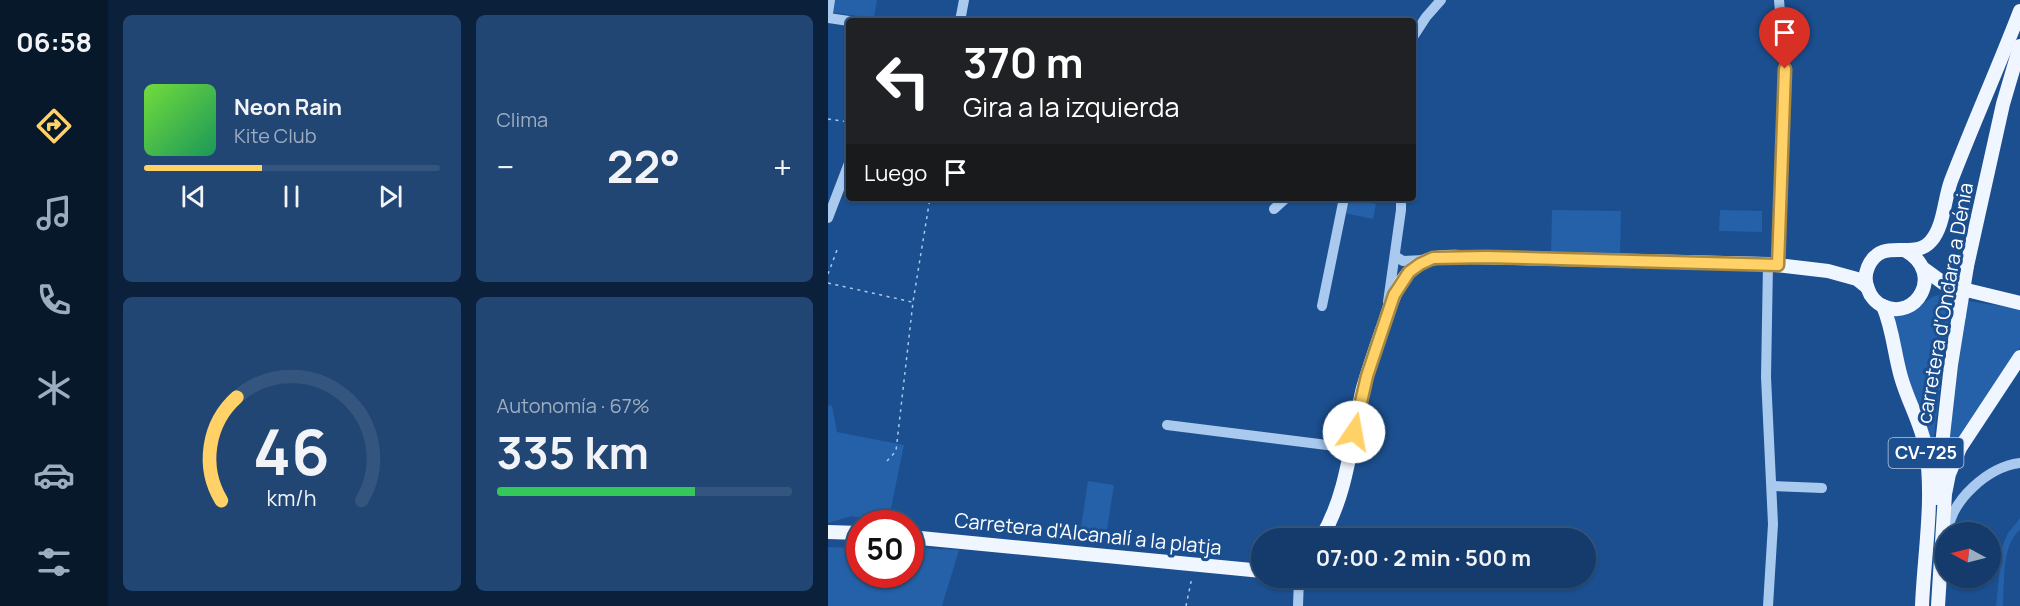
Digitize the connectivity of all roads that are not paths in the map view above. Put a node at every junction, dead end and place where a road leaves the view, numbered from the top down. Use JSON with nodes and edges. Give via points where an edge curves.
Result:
{"nodes":[{"id":1,"x":830,"y":0,"type":"edge"},
{"id":2,"x":964,"y":0,"type":"edge"},
{"id":3,"x":1441,"y":0,"type":"edge"},
{"id":4,"x":1779,"y":0,"type":"edge"},
{"id":5,"x":2020,"y":11,"type":"edge"},
{"id":6,"x":828,"y":13,"type":"edge"},
{"id":7,"x":828,"y":18,"type":"edge"},
{"id":8,"x":961,"y":18,"type":"edge"},
{"id":9,"x":846,"y":21,"type":"edge"},
{"id":10,"x":1416,"y":33,"type":"edge"},
{"id":11,"x":2020,"y":46,"type":"edge"},
{"id":12,"x":846,"y":171,"type":"edge"},
{"id":13,"x":1283,"y":201,"type":"edge"},
{"id":14,"x":1343,"y":201,"type":"edge"},
{"id":15,"x":1401,"y":201,"type":"edge"},
{"id":16,"x":1274,"y":209,"type":"dead end"},
{"id":17,"x":828,"y":218,"type":"edge"},
{"id":18,"x":1906,"y":251,"type":"junction"},
{"id":19,"x":1395,"y":256,"type":"junction"},
{"id":20,"x":1433,"y":258,"type":"junction"},
{"id":21,"x":1871,"y":262,"type":"junction"},
{"id":22,"x":1773,"y":264,"type":"junction"},
{"id":23,"x":1924,"y":269,"type":"junction"},
{"id":24,"x":1828,"y":271,"type":"junction"},
{"id":25,"x":1867,"y":287,"type":"junction"},
{"id":26,"x":1976,"y":293,"type":"junction"},
{"id":27,"x":1917,"y":300,"type":"junction"},
{"id":28,"x":2020,"y":303,"type":"edge"},
{"id":29,"x":1322,"y":306,"type":"dead end"},
{"id":30,"x":1883,"y":306,"type":"junction"},
{"id":31,"x":1383,"y":326,"type":"junction"},
{"id":32,"x":2020,"y":357,"type":"edge"},
{"id":33,"x":1167,"y":425,"type":"dead end"},
{"id":34,"x":1351,"y":448,"type":"junction"},
{"id":35,"x":2020,"y":463,"type":"edge"},
{"id":36,"x":1772,"y":486,"type":"junction"},
{"id":37,"x":1822,"y":488,"type":"dead end"},
{"id":38,"x":1949,"y":522,"type":"edge"},
{"id":39,"x":1326,"y":528,"type":"edge"},
{"id":40,"x":828,"y":532,"type":"edge"},
{"id":41,"x":846,"y":533,"type":"edge"},
{"id":42,"x":924,"y":538,"type":"edge"},
{"id":43,"x":1251,"y":570,"type":"edge"},
{"id":44,"x":1299,"y":588,"type":"edge"},
{"id":45,"x":1942,"y":588,"type":"edge"},
{"id":46,"x":1298,"y":606,"type":"edge"},
{"id":47,"x":1768,"y":606,"type":"edge"},
{"id":48,"x":1922,"y":606,"type":"edge"},
{"id":49,"x":1930,"y":606,"type":"edge"},
{"id":50,"x":1940,"y":606,"type":"edge"}],
"edges":[{"from":1,"to":6,"type":"street"},
{"from":2,"to":8,"type":"street"},
{"from":3,"to":10,"type":"street"},
{"from":4,"to":22,"type":"street","via":[[1785,69]]},
{"from":5,"to":18,"type":"main road","via":[[1956,169],[1937,232],[1923,248]]},
{"from":7,"to":9,"type":"street"},
{"from":11,"to":49,"type":"main road","name":"carretera d'Ondara a Dénia","number":"CV-725","bridge":true,"via":[[2001,114],[1959,315],[1940,455]]},
{"from":12,"to":17,"type":"street"},
{"from":13,"to":16,"type":"street"},
{"from":14,"to":29,"type":"street"},
{"from":15,"to":19,"type":"street"},
{"from":18,"to":21,"type":"main road","via":[[1887,250]]},
{"from":18,"to":23,"type":"main road"},
{"from":19,"to":20,"type":"street","via":[[1402,261]]},
{"from":19,"to":31,"type":"street"},
{"from":20,"to":22,"type":"main road"},
{"from":20,"to":31,"type":"main road","via":[[1415,267],[1402,281]]},
{"from":21,"to":24,"type":"main road","via":[[1855,271]]},
{"from":21,"to":25,"type":"main road"},
{"from":22,"to":24,"type":"main road"},
{"from":22,"to":36,"type":"street","via":[[1766,377]]},
{"from":23,"to":26,"type":"main road","via":[[1946,285]]},
{"from":23,"to":27,"type":"main road","via":[[1923,291]]},
{"from":24,"to":25,"type":"main road","via":[[1857,279]]},
{"from":25,"to":30,"type":"main road"},
{"from":26,"to":27,"type":"main road","via":[[1937,291]]},
{"from":26,"to":28,"type":"main road"},
{"from":27,"to":30,"type":"main road","via":[[1901,308]]},
{"from":30,"to":48,"type":"main road","number":"CV-725","via":[[1893,334],[1896,360],[1926,449],[1928,503]]},
{"from":31,"to":34,"type":"main road","via":[[1365,382]]},
{"from":32,"to":50,"type":"main road","number":"CV-725","via":[[1963,443],[1949,474]]},
{"from":33,"to":34,"type":"street"},
{"from":34,"to":39,"type":"main road"},
{"from":35,"to":38,"type":"street","via":[[1998,470],[1974,487]]},
{"from":36,"to":37,"type":"street"},
{"from":36,"to":47,"type":"street"},
{"from":40,"to":41,"type":"main road"},
{"from":42,"to":43,"type":"main road","name":"Carretera d'Alcanalí a la platja"},
{"from":44,"to":46,"type":"street"},
{"from":45,"to":50,"type":"street"}]}
